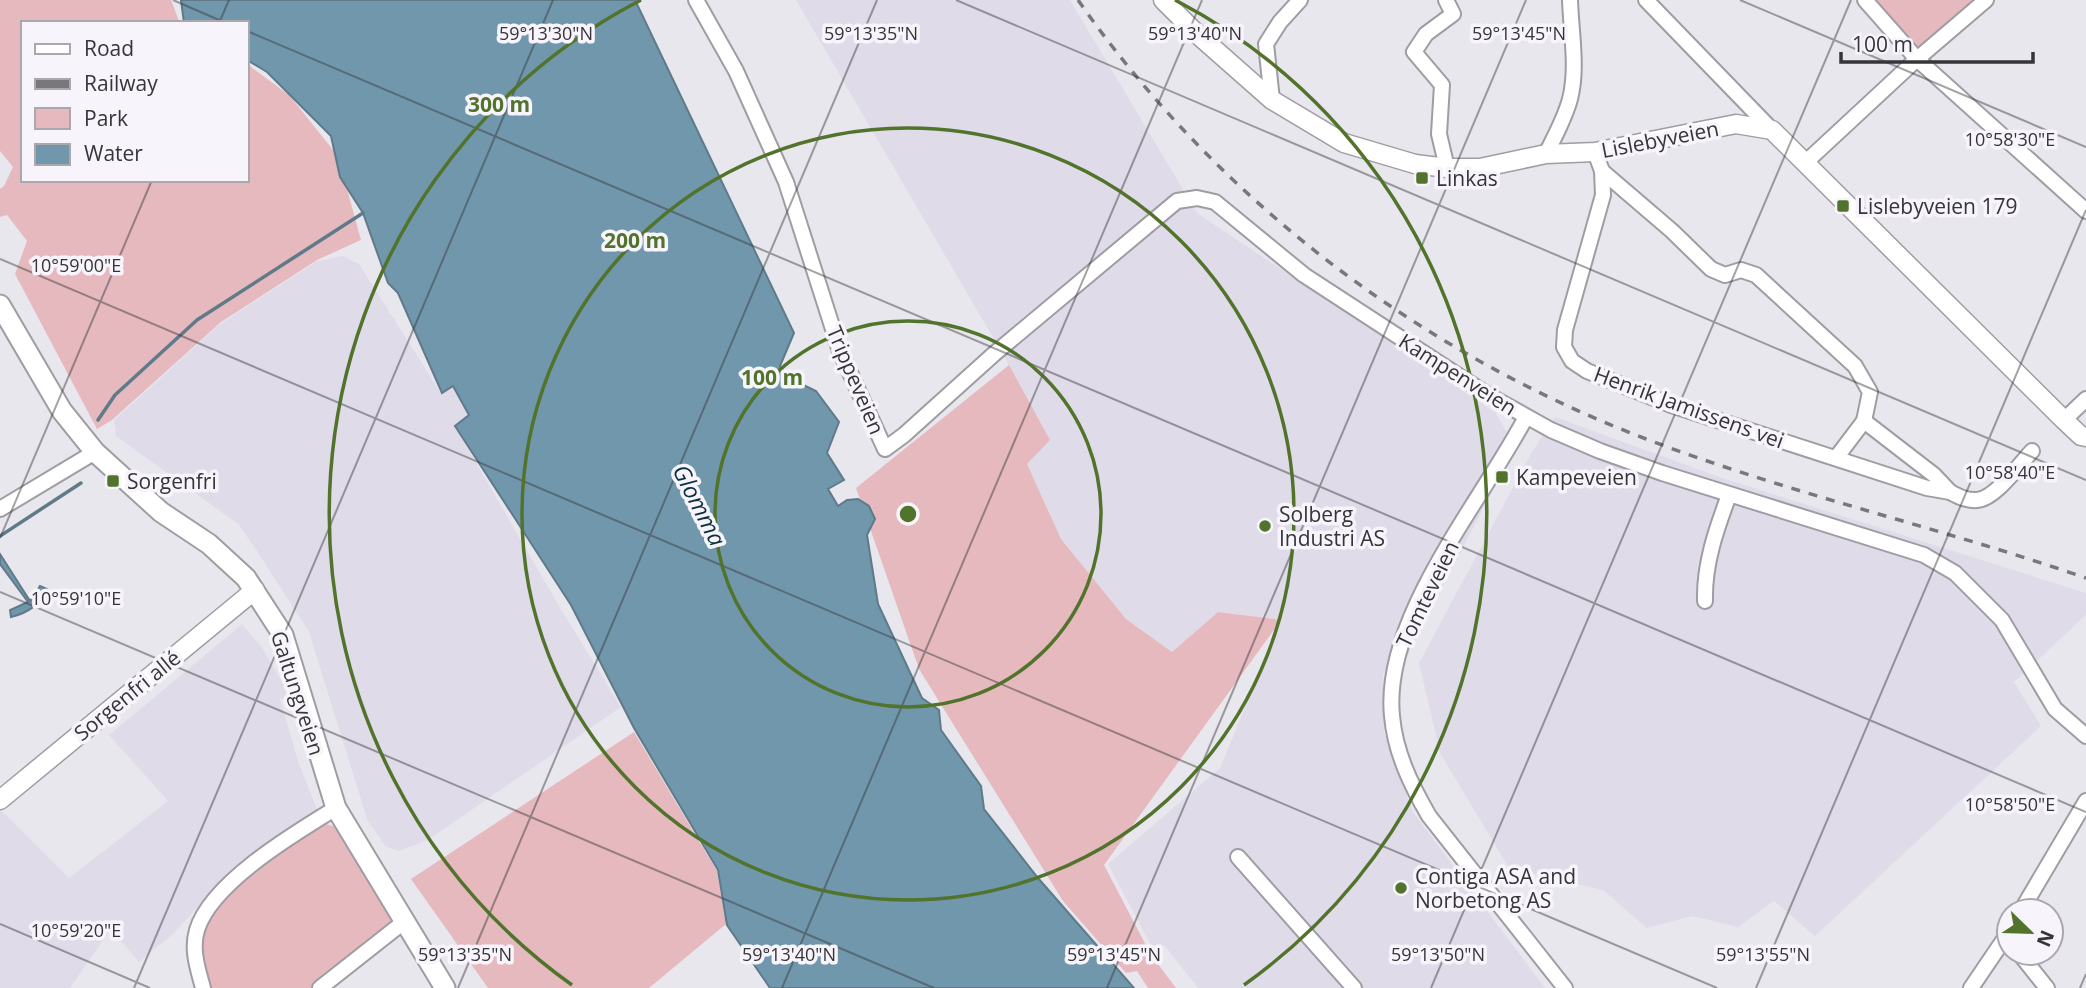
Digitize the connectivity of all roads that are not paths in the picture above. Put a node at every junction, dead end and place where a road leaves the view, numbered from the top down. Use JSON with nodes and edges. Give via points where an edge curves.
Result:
{"nodes":[{"id":1,"x":696,"y":0,"type":"edge"},
{"id":2,"x":1300,"y":0,"type":"edge"},
{"id":3,"x":1446,"y":0,"type":"edge"},
{"id":4,"x":1570,"y":0,"type":"edge"},
{"id":5,"x":1646,"y":0,"type":"edge"},
{"id":6,"x":1865,"y":0,"type":"edge"},
{"id":7,"x":1986,"y":0,"type":"edge"},
{"id":8,"x":1167,"y":2,"type":"edge"},
{"id":9,"x":1917,"y":60,"type":"junction"},
{"id":10,"x":1272,"y":100,"type":"junction"},
{"id":11,"x":1772,"y":131,"type":"junction"},
{"id":12,"x":1595,"y":152,"type":"junction"},
{"id":13,"x":1546,"y":154,"type":"junction"},
{"id":14,"x":1806,"y":162,"type":"junction"},
{"id":15,"x":1447,"y":168,"type":"junction"},
{"id":16,"x":1602,"y":171,"type":"junction"},
{"id":17,"x":1215,"y":202,"type":"joint"},
{"id":18,"x":2086,"y":211,"type":"edge"},
{"id":19,"x":0,"y":305,"type":"edge"},
{"id":20,"x":2086,"y":399,"type":"edge"},
{"id":21,"x":1526,"y":417,"type":"junction"},
{"id":22,"x":2064,"y":420,"type":"junction"},
{"id":23,"x":1864,"y":421,"type":"junction"},
{"id":24,"x":2084,"y":438,"type":"edge"},
{"id":25,"x":95,"y":452,"type":"junction"},
{"id":26,"x":2032,"y":452,"type":"dead end"},
{"id":27,"x":1836,"y":458,"type":"junction"},
{"id":28,"x":1950,"y":492,"type":"junction"},
{"id":29,"x":1729,"y":495,"type":"junction"},
{"id":30,"x":0,"y":509,"type":"edge"},
{"id":31,"x":255,"y":590,"type":"junction"},
{"id":32,"x":1706,"y":601,"type":"dead end"},
{"id":33,"x":2086,"y":736,"type":"edge"},
{"id":34,"x":0,"y":800,"type":"edge"},
{"id":35,"x":2086,"y":801,"type":"edge"},
{"id":36,"x":336,"y":808,"type":"junction"},
{"id":37,"x":1238,"y":858,"type":"dead end"},
{"id":38,"x":2029,"y":897,"type":"edge"},
{"id":39,"x":405,"y":921,"type":"junction"},
{"id":40,"x":1995,"y":955,"type":"edge"},
{"id":41,"x":2030,"y":967,"type":"edge"},
{"id":42,"x":327,"y":986,"type":"edge"},
{"id":43,"x":203,"y":988,"type":"edge"},
{"id":44,"x":446,"y":988,"type":"edge"},
{"id":45,"x":1354,"y":988,"type":"edge"},
{"id":46,"x":1564,"y":988,"type":"edge"},
{"id":47,"x":1971,"y":988,"type":"edge"},
{"id":48,"x":2047,"y":988,"type":"edge"}],
"edges":[{"from":1,"to":17,"type":"street","name":"Trippeveien","via":[[736,71],[786,183],[840,351],[885,449],[1177,201]]},
{"from":2,"to":10,"type":"street","via":[[1266,44]]},
{"from":3,"to":15,"type":"street","via":[[1453,14],[1426,34],[1414,52],[1442,85],[1439,134]]},
{"from":4,"to":13,"type":"street","via":[[1570,99]]},
{"from":5,"to":11,"type":"street"},
{"from":6,"to":9,"type":"street"},
{"from":7,"to":9,"type":"street"},
{"from":8,"to":10,"type":"street","name":"Lislebyveien"},
{"from":9,"to":14,"type":"street"},
{"from":9,"to":18,"type":"street"},
{"from":10,"to":15,"type":"street","name":"Lislebyveien","via":[[1345,143],[1415,164]]},
{"from":11,"to":12,"type":"street","name":"Lislebyveien","via":[[1736,124]]},
{"from":11,"to":14,"type":"street"},
{"from":12,"to":13,"type":"street","name":"Lislebyveien"},
{"from":12,"to":16,"type":"street","name":"Henrik Jamissens vei"},
{"from":13,"to":15,"type":"street","name":"Lislebyveien","via":[[1480,168]]},
{"from":14,"to":22,"type":"street"},
{"from":16,"to":23,"type":"street","name":"Henrik Jamissens vei","via":[[1711,269],[1725,275],[1741,270],[1756,275],[1855,366],[1870,392]]},
{"from":16,"to":27,"type":"street","name":"Henrik Jamissens vei","via":[[1597,224],[1565,330],[1564,347],[1572,362],[1671,405]]},
{"from":17,"to":21,"type":"street","name":"Kampenveien","via":[[1304,275]]},
{"from":19,"to":25,"type":"main road","name":"Galtungveien","via":[[62,411]]},
{"from":20,"to":22,"type":"street"},
{"from":21,"to":29,"type":"street","name":"Kampenveien","via":[[1600,451]]},
{"from":21,"to":46,"type":"street","name":"Tomteveien","via":[[1409,622],[1398,649],[1392,716],[1398,749],[1429,816]]},
{"from":22,"to":24,"type":"street"},
{"from":23,"to":27,"type":"street"},
{"from":23,"to":28,"type":"street"},
{"from":25,"to":30,"type":"street"},
{"from":25,"to":31,"type":"main road","name":"Galtungveien","via":[[161,512],[209,544]]},
{"from":26,"to":28,"type":"street","name":"Henrik Jamissens vei","via":[[2000,488],[1980,500],[1966,500]]},
{"from":27,"to":28,"type":"street","name":"Henrik Jamissens vei"},
{"from":29,"to":32,"type":"street","via":[[1707,569]]},
{"from":29,"to":33,"type":"street","name":"Kampenveien","via":[[1924,555],[1955,573],[2002,621],[2055,709]]},
{"from":31,"to":34,"type":"street","name":"Sorgenfri allé"},
{"from":31,"to":36,"type":"main road","name":"Galtungveien","via":[[283,635]]},
{"from":35,"to":38,"type":"street"},
{"from":36,"to":39,"type":"main road","name":"Galtungveien"},
{"from":36,"to":43,"type":"street","via":[[278,846],[216,896],[195,940]]},
{"from":37,"to":45,"type":"street"},
{"from":39,"to":42,"type":"street"},
{"from":39,"to":44,"type":"main road","name":"Galtungveien"},
{"from":40,"to":47,"type":"street"},
{"from":41,"to":48,"type":"street"}]}
